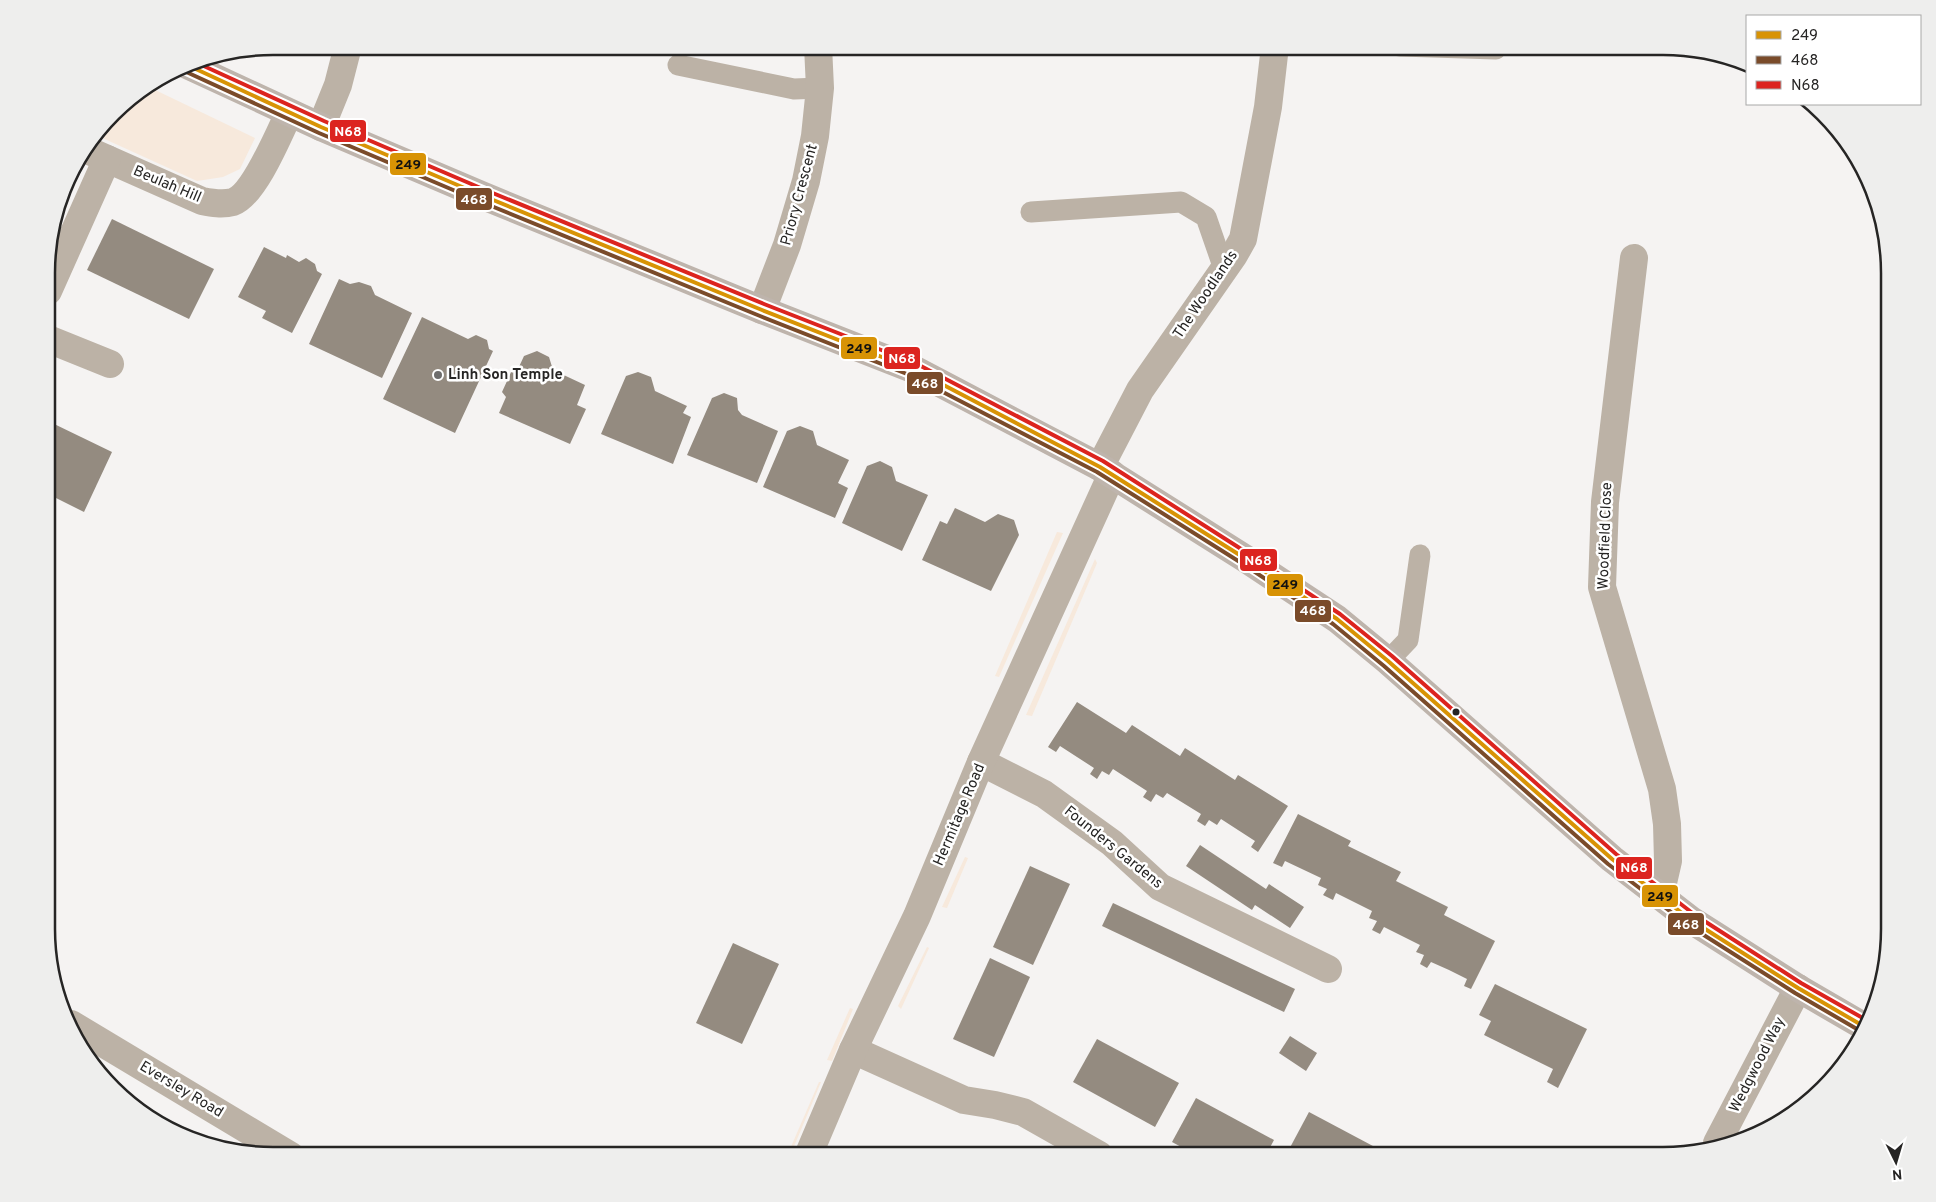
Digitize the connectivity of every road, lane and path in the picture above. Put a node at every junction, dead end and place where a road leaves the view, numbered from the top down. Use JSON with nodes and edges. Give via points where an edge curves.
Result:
{"nodes":[{"id":1,"x":346,"y":55,"type":"edge"},
{"id":2,"x":818,"y":55,"type":"edge"},
{"id":3,"x":1275,"y":55,"type":"edge"},
{"id":4,"x":678,"y":65,"type":"dead end"},
{"id":5,"x":197,"y":69,"type":"edge"},
{"id":6,"x":820,"y":88,"type":"junction"},
{"id":7,"x":289,"y":113,"type":"junction"},
{"id":8,"x":321,"y":127,"type":"junction"},
{"id":9,"x":97,"y":155,"type":"edge"},
{"id":10,"x":1031,"y":212,"type":"dead end"},
{"id":11,"x":1634,"y":258,"type":"dead end"},
{"id":12,"x":1224,"y":269,"type":"junction"},
{"id":13,"x":55,"y":272,"type":"edge"},
{"id":14,"x":762,"y":310,"type":"junction"},
{"id":15,"x":55,"y":342,"type":"edge"},
{"id":16,"x":110,"y":364,"type":"dead end"},
{"id":17,"x":1106,"y":470,"type":"junction"},
{"id":18,"x":1420,"y":555,"type":"dead end"},
{"id":19,"x":1388,"y":661,"type":"junction"},
{"id":20,"x":981,"y":762,"type":"junction"},
{"id":21,"x":1660,"y":896,"type":"junction"},
{"id":22,"x":1328,"y":969,"type":"dead end"},
{"id":23,"x":1798,"y":988,"type":"junction"},
{"id":24,"x":1859,"y":1023,"type":"edge"},
{"id":25,"x":80,"y":1030,"type":"edge"},
{"id":26,"x":853,"y":1050,"type":"junction"},
{"id":27,"x":1720,"y":1140,"type":"edge"},
{"id":28,"x":276,"y":1147,"type":"edge"},
{"id":29,"x":812,"y":1147,"type":"edge"},
{"id":30,"x":1083,"y":1147,"type":"edge"}],
"edges":[{"from":1,"to":8,"type":"street"},
{"from":2,"to":6,"type":"street","name":"Priory Crescent"},
{"from":3,"to":12,"type":"street","name":"The Woodlands","via":[[1243,239]]},
{"from":4,"to":6,"type":"lane","via":[[794,89]]},
{"from":5,"to":7,"type":"main road"},
{"from":6,"to":14,"type":"street","name":"Priory Crescent","via":[[806,182],[787,245]]},
{"from":7,"to":8,"type":"main road"},
{"from":7,"to":9,"type":"street","name":"Beulah Hill","via":[[258,175],[235,202],[218,204],[202,201]]},
{"from":8,"to":14,"type":"main road"},
{"from":9,"to":13,"type":"street"},
{"from":10,"to":12,"type":"lane","via":[[1181,202],[1206,217]]},
{"from":11,"to":21,"type":"street","name":"Woodfield Close","via":[[1605,502],[1602,587],[1662,789],[1668,861]]},
{"from":12,"to":17,"type":"street","name":"The Woodlands","via":[[1140,390]]},
{"from":14,"to":17,"type":"main road","via":[[915,370]]},
{"from":15,"to":16,"type":"street"},
{"from":17,"to":19,"type":"main road","via":[[1337,619]]},
{"from":17,"to":20,"type":"street","name":"Hermitage Road"},
{"from":18,"to":19,"type":"lane","via":[[1408,640]]},
{"from":19,"to":21,"type":"main road","via":[[1612,859]]},
{"from":20,"to":22,"type":"street","name":"Founders Gardens","via":[[1044,794],[1112,843],[1160,888]]},
{"from":20,"to":26,"type":"street","name":"Hermitage Road","via":[[918,916]]},
{"from":21,"to":23,"type":"main road","via":[[1691,920]]},
{"from":23,"to":24,"type":"main road"},
{"from":23,"to":27,"type":"street","name":"Wedgwood Way"},
{"from":25,"to":28,"type":"street","name":"Eversley Road"},
{"from":26,"to":29,"type":"street","name":"Hermitage Road"},
{"from":26,"to":30,"type":"street","via":[[964,1100],[1023,1112]]}]}
